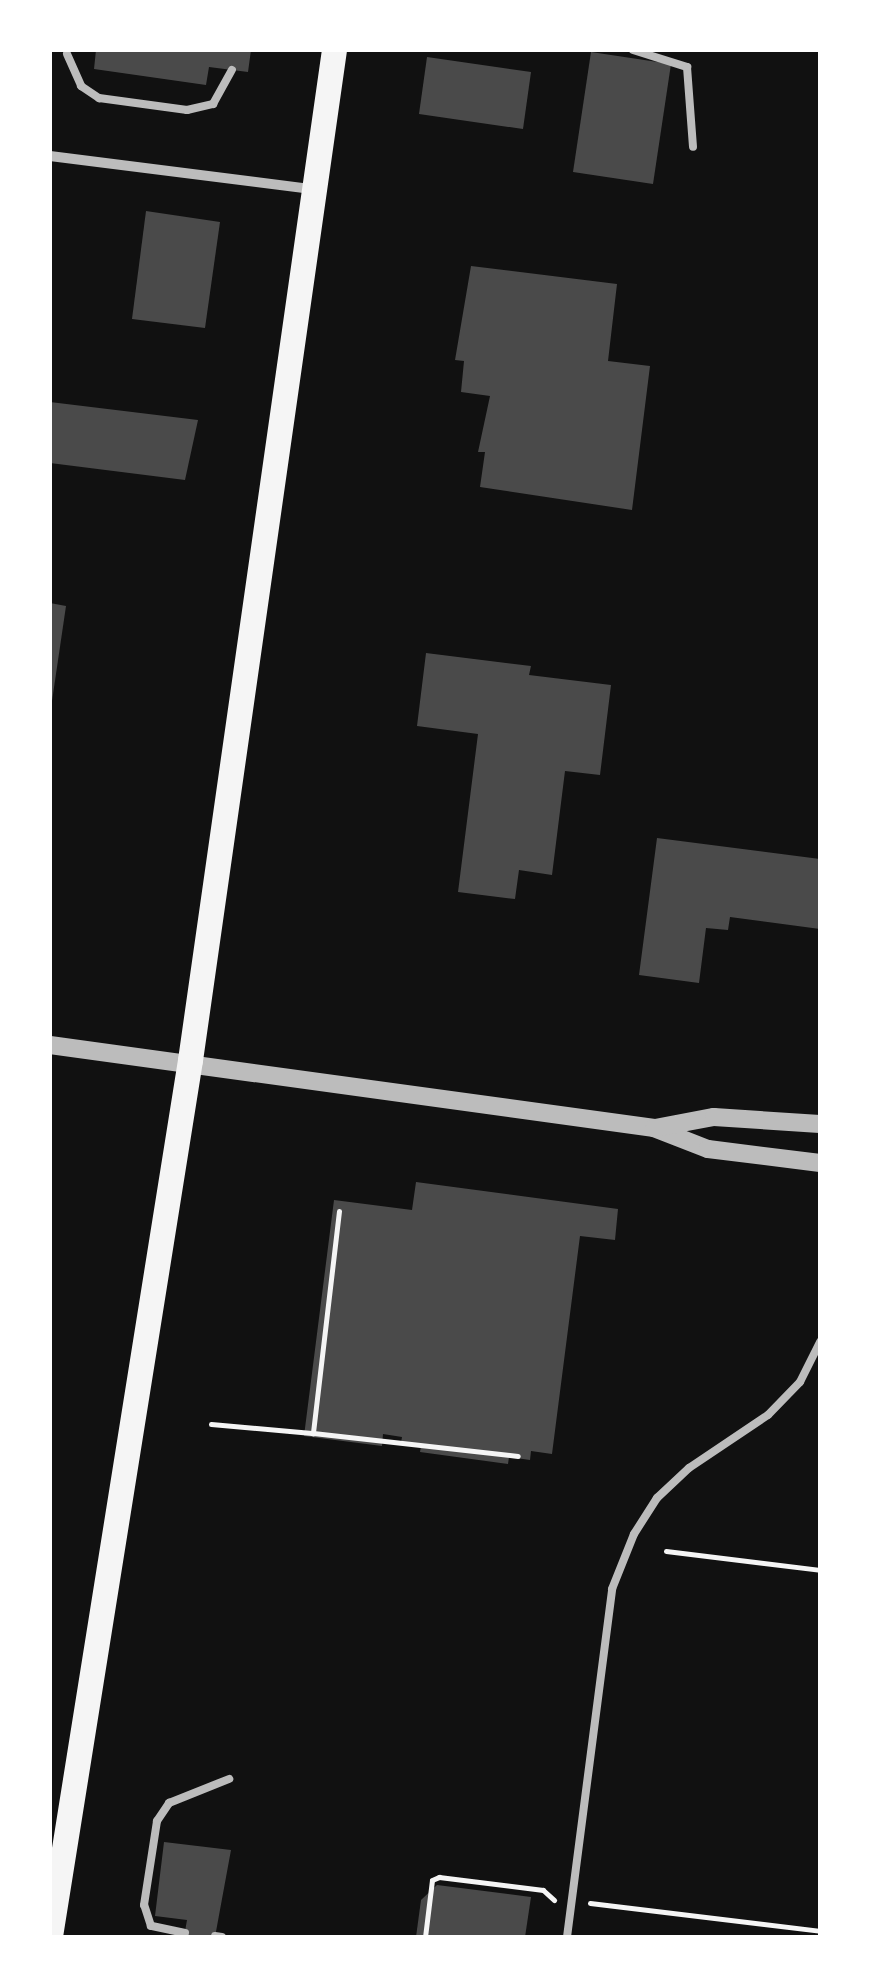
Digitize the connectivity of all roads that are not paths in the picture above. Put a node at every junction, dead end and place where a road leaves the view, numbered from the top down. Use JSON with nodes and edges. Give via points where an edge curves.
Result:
{"nodes":[{"id":1,"x":334,"y":50,"type":"edge"},
{"id":2,"x":633,"y":50,"type":"edge"},
{"id":3,"x":68,"y":54,"type":"dead end"},
{"id":4,"x":232,"y":70,"type":"dead end"},
{"id":5,"x":693,"y":147,"type":"dead end"},
{"id":6,"x":50,"y":156,"type":"edge"},
{"id":7,"x":313,"y":189,"type":"junction"},
{"id":8,"x":50,"y":1045,"type":"edge"},
{"id":9,"x":190,"y":1060,"type":"junction"},
{"id":10,"x":820,"y":1124,"type":"edge"},
{"id":11,"x":654,"y":1128,"type":"junction"},
{"id":12,"x":820,"y":1163,"type":"edge"},
{"id":13,"x":820,"y":1342,"type":"edge"},
{"id":14,"x":229,"y":1779,"type":"dead end"},
{"id":15,"x":56,"y":1862,"type":"edge"},
{"id":16,"x":185,"y":1933,"type":"dead end"},
{"id":17,"x":50,"y":1936,"type":"edge"},
{"id":18,"x":566,"y":1937,"type":"edge"}],
"edges":[{"from":1,"to":7,"type":"main road"},
{"from":2,"to":5,"type":"lane","via":[[688,67]]},
{"from":3,"to":4,"type":"lane","via":[[81,86],[99,98],[169,108],[213,104]]},
{"from":6,"to":7,"type":"street"},
{"from":7,"to":9,"type":"main road"},
{"from":8,"to":9,"type":"street"},
{"from":9,"to":11,"type":"street"},
{"from":9,"to":15,"type":"main road"},
{"from":10,"to":11,"type":"street","via":[[714,1116]]},
{"from":11,"to":12,"type":"street","via":[[708,1148]]},
{"from":13,"to":18,"type":"lane","via":[[790,1393],[689,1468],[657,1498],[634,1534],[612,1589]]},
{"from":14,"to":16,"type":"lane","via":[[169,1803],[157,1821],[144,1905],[151,1926]]},
{"from":15,"to":17,"type":"main road"}]}
